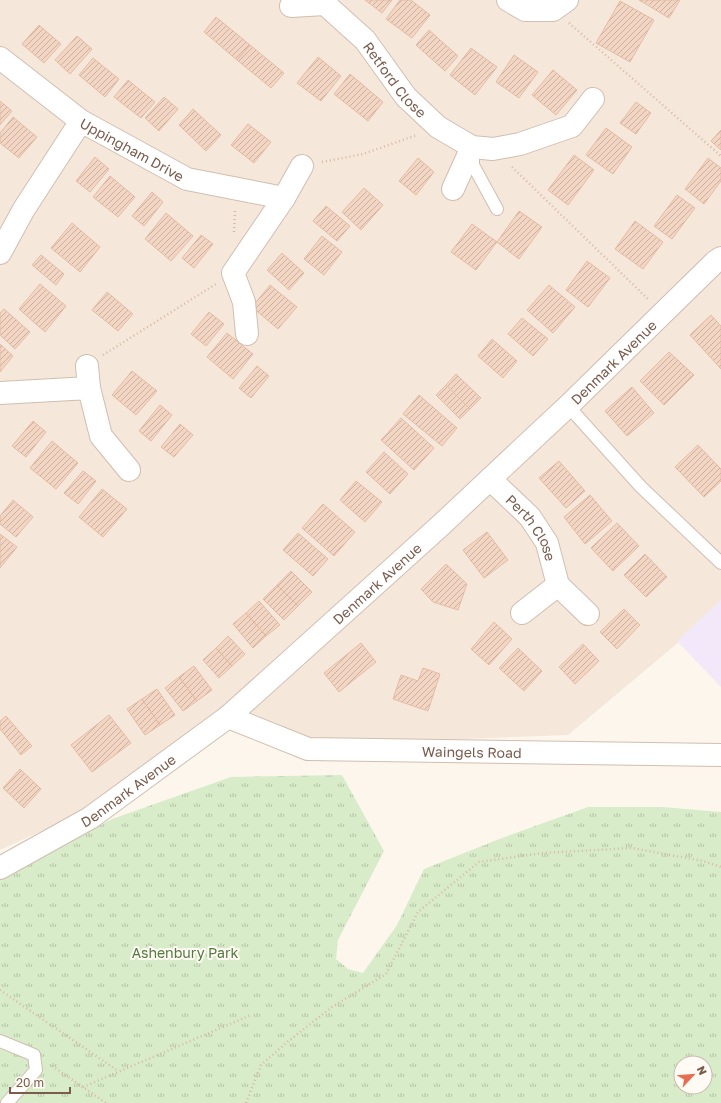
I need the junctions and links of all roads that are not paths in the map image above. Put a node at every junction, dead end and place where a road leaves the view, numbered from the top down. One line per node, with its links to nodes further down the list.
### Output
1 (508, 0): 3 (street)
2 (326, 2): 4 (street, Retford Close); 8 (street, Retford Close)
3 (560, 5)
4 (291, 6)
5 (0, 58): 7 (street, Uppingham Drive)
6 (593, 99): 8 (street)
7 (80, 121): 11 (street, Uppingham Drive); 13 (street)
8 (481, 148): 10 (street); 12 (lane)
9 (302, 166): 11 (street)
10 (453, 189)
11 (284, 198): 15 (street)
12 (497, 209)
13 (0, 253)
14 (719, 263): 19 (street, Denmark Avenue)
15 (247, 334)
16 (87, 366): 17 (street)
17 (89, 388): 18 (street); 20 (street)
18 (0, 393)
19 (568, 406): 21 (street, Denmark Avenue); 22 (lane)
20 (129, 470)
21 (490, 479): 23 (street, Perth Close); 26 (street, Denmark Avenue)
22 (721, 563)
23 (558, 585): 24 (street); 25 (street)
24 (522, 613)
25 (588, 614)
26 (228, 717): 27 (street, Waingels Road); 28 (street, Denmark Avenue)
27 (721, 755)
28 (0, 868)
29 (0, 1041): 30 (lane)
30 (7, 1103)

